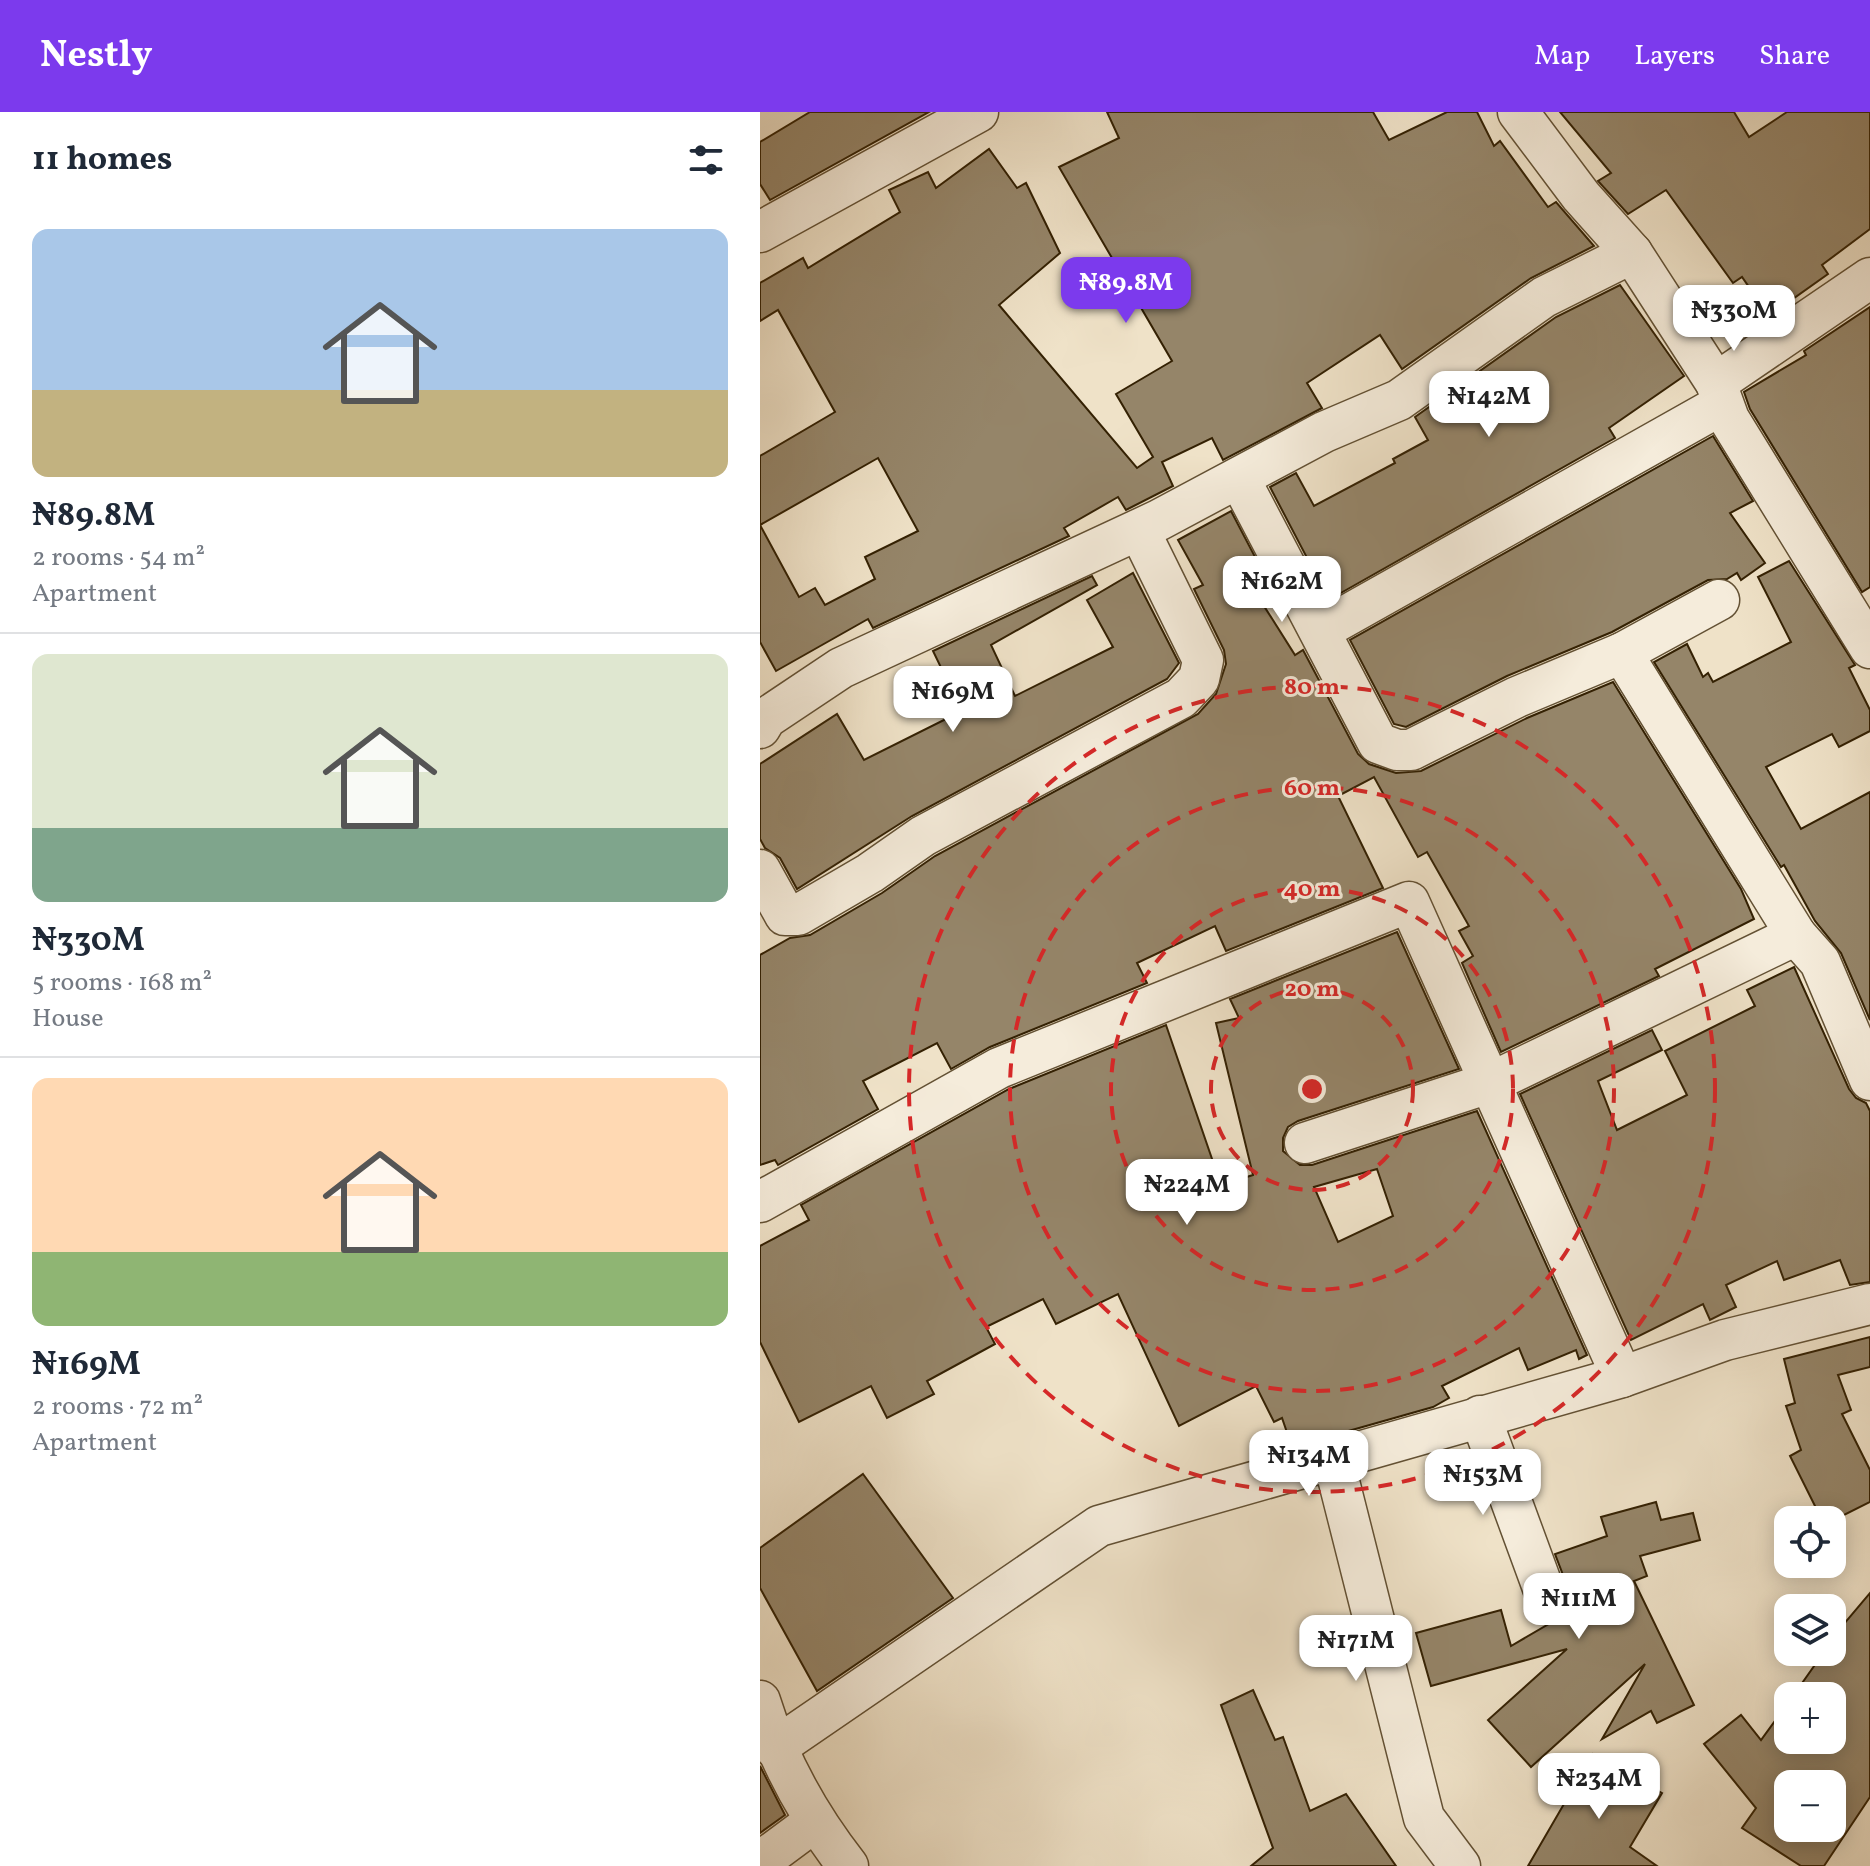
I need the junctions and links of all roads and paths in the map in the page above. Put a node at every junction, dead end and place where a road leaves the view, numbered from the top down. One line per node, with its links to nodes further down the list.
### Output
1 (978, 112): 3 (street)
2 (1518, 112): 4 (street)
3 (760, 232)
4 (1632, 253): 6 (street); 7 (street)
5 (1870, 278): 6 (street)
6 (1718, 394): 10 (street); 11 (street)
7 (1239, 478): 8 (street); 10 (street)
8 (1139, 530): 13 (street); 14 (street)
9 (1719, 600): 12 (street)
10 (1321, 630): 12 (street)
11 (1870, 648)
12 (1622, 653): 15 (street)
13 (760, 728)
14 (760, 870)
15 (1796, 935): 16 (street); 17 (street)
16 (1870, 1080)
17 (1492, 1082): 18 (street); 19 (street); 21 (street)
18 (1305, 1143)
19 (760, 1202)
20 (1870, 1304): 21 (street)
21 (1622, 1377): 22 (street)
22 (1480, 1416): 23 (street); 24 (street)
23 (1333, 1458): 26 (street); 30 (street)
24 (1546, 1596)
25 (760, 1701): 26 (street)
26 (775, 1748): 27 (street)
27 (814, 1822): 28 (street); 29 (street)
28 (760, 1862)
29 (848, 1866)
30 (1460, 1866)

